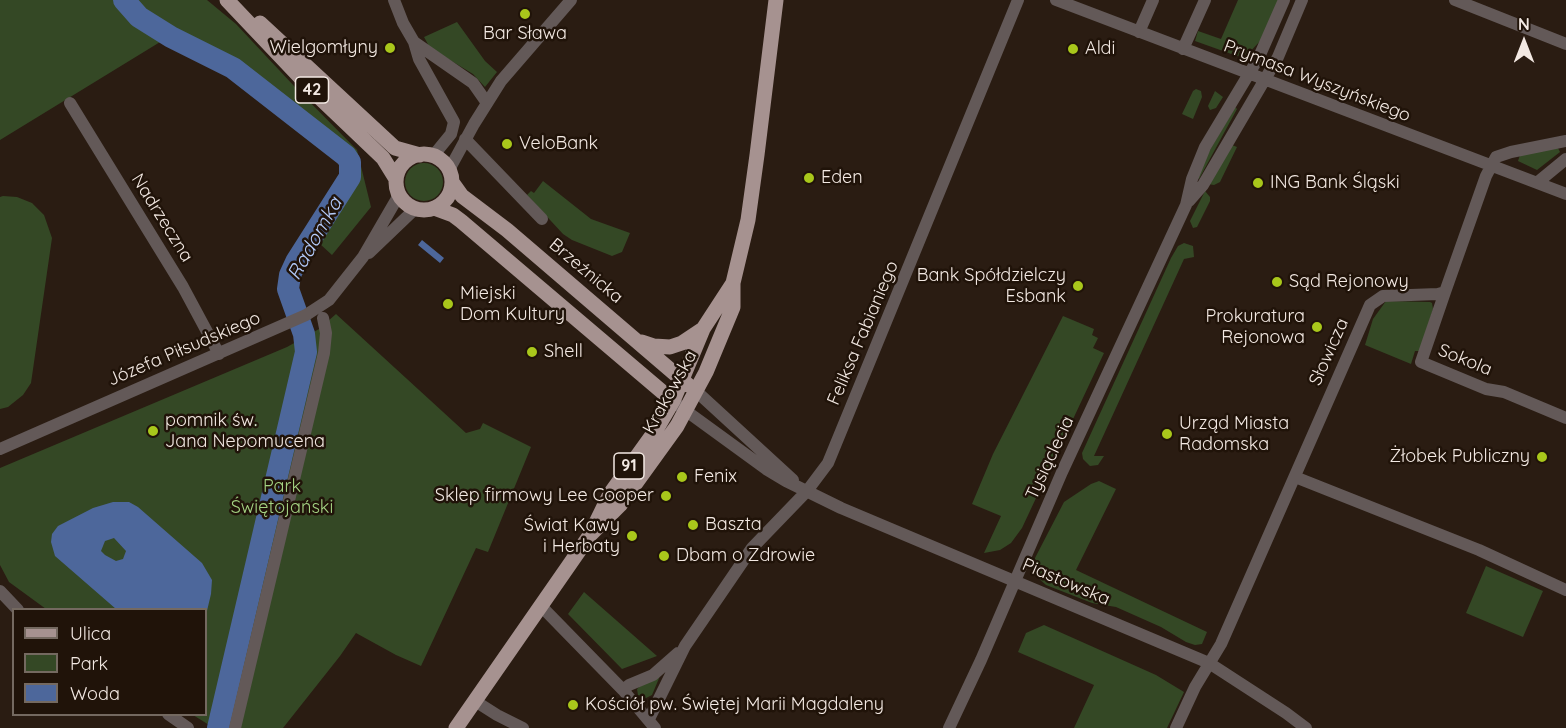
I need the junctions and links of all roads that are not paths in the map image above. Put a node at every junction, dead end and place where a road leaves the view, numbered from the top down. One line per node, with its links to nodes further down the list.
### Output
1 (227, 0): 29 (main road, 42)
2 (233, 0): 25 (main road, 42)
3 (394, 0): 14 (street)
4 (571, 0): 19 (street)
5 (776, 0): 38 (main road, Krakowska)
6 (1018, 0): 50 (street, Feliksa Fabianiego)
7 (1056, 0): 13 (street, Prymasa Wyszyńskiego)
8 (1153, 0): 13 (street)
9 (1205, 0): 16 (street)
10 (1284, 0): 17 (street, Tysiąclecia)
11 (1302, 0): 18 (street, Tysiąclecia)
12 (1455, 0): 15 (street)
13 (1139, 32): 16 (street, Prymasa Wyszyńskiego)
14 (414, 42): 19 (street); 21 (street)
15 (1566, 44)
16 (1183, 50): 17 (street, Prymasa Wyszyńskiego)
17 (1249, 74): 18 (street, Prymasa Wyszyńskiego); 33 (street, Tysiąclecia)
18 (1265, 80): 27 (street, Prymasa Wyszyńskiego); 33 (street, Tysiąclecia)
19 (487, 103): 22 (street)
20 (70, 104): 43 (street, Nadrzeczna)
21 (454, 122): 22 (street); 25 (street)
22 (474, 124): 23 (street)
23 (465, 139): 28 (street); 36 (street)
24 (1566, 141): 27 (street)
25 (426, 155): 28 (main road, 42); 29 (main road)
26 (1566, 159): 30 (street)
27 (1491, 165): 30 (street, Prymasa Wyszyńskiego); 39 (street)
28 (451, 176): 34 (main road); 42 (main road, Brzeźnicka / 42)
29 (396, 178): 32 (main road, 42)
30 (1538, 182): 31 (street, Prymasa Wyszyńskiego)
31 (1566, 194)
32 (399, 195): 35 (main road); 37 (street, Józefa Piłsudskiego)
33 (1186, 205): 51 (street, Tysiąclecia)
34 (434, 208): 35 (main road); 46 (main road)
35 (415, 209): 37 (street, Józefa Piłsudskiego)
36 (542, 219)
37 (363, 257): 43 (street, Józefa Piłsudskiego)
38 (733, 283): 41 (main road, Krakowska / 91); 45 (main road, Krakowska)
39 (1445, 292): 47 (street, Sokola); 49 (street, Słowicza)
40 (323, 318): 63 (street)
41 (703, 329): 42 (main road); 44 (main road, Krakowska / 91)
42 (639, 341): 44 (main road, Brzeźnicka / 42)
43 (219, 354): 48 (street, Józefa Piłsudskiego)
44 (683, 380): 45 (main road, Brzeźnicka); 46 (main road, Krakowska / 91)
45 (696, 391): 46 (main road, Krakowska); 50 (street, Piastowska)
46 (679, 406): 50 (street, Piastowska); 54 (main road, Krakowska / 91)
47 (1566, 418)
48 (0, 448)
49 (1295, 477): 52 (street); 57 (street, Słowicza)
50 (805, 490): 51 (street, Piastowska); 56 (street, Feliksa Fabianiego)
51 (1014, 580): 57 (street, Piastowska); 66 (street, Tysiąclecia)
52 (1566, 590)
53 (0, 592): 55 (street)
54 (540, 605): 58 (street); 59 (main road, Krakowska / 91)
55 (17, 608)
56 (685, 646): 58 (street, Feliksa Fabianiego); 61 (street, Feliksa Fabianiego)
57 (1209, 663): 67 (street, Słowicza); 68 (street, Piastowska)
58 (623, 690): 61 (street)
59 (475, 700): 64 (main road, Krakowska / 91); 65 (street)
60 (171, 716): 62 (street)
61 (652, 723)
62 (188, 728)
63 (235, 728)
64 (456, 728)
65 (523, 728)
66 (949, 728)
67 (1176, 728)
68 (1306, 728)

